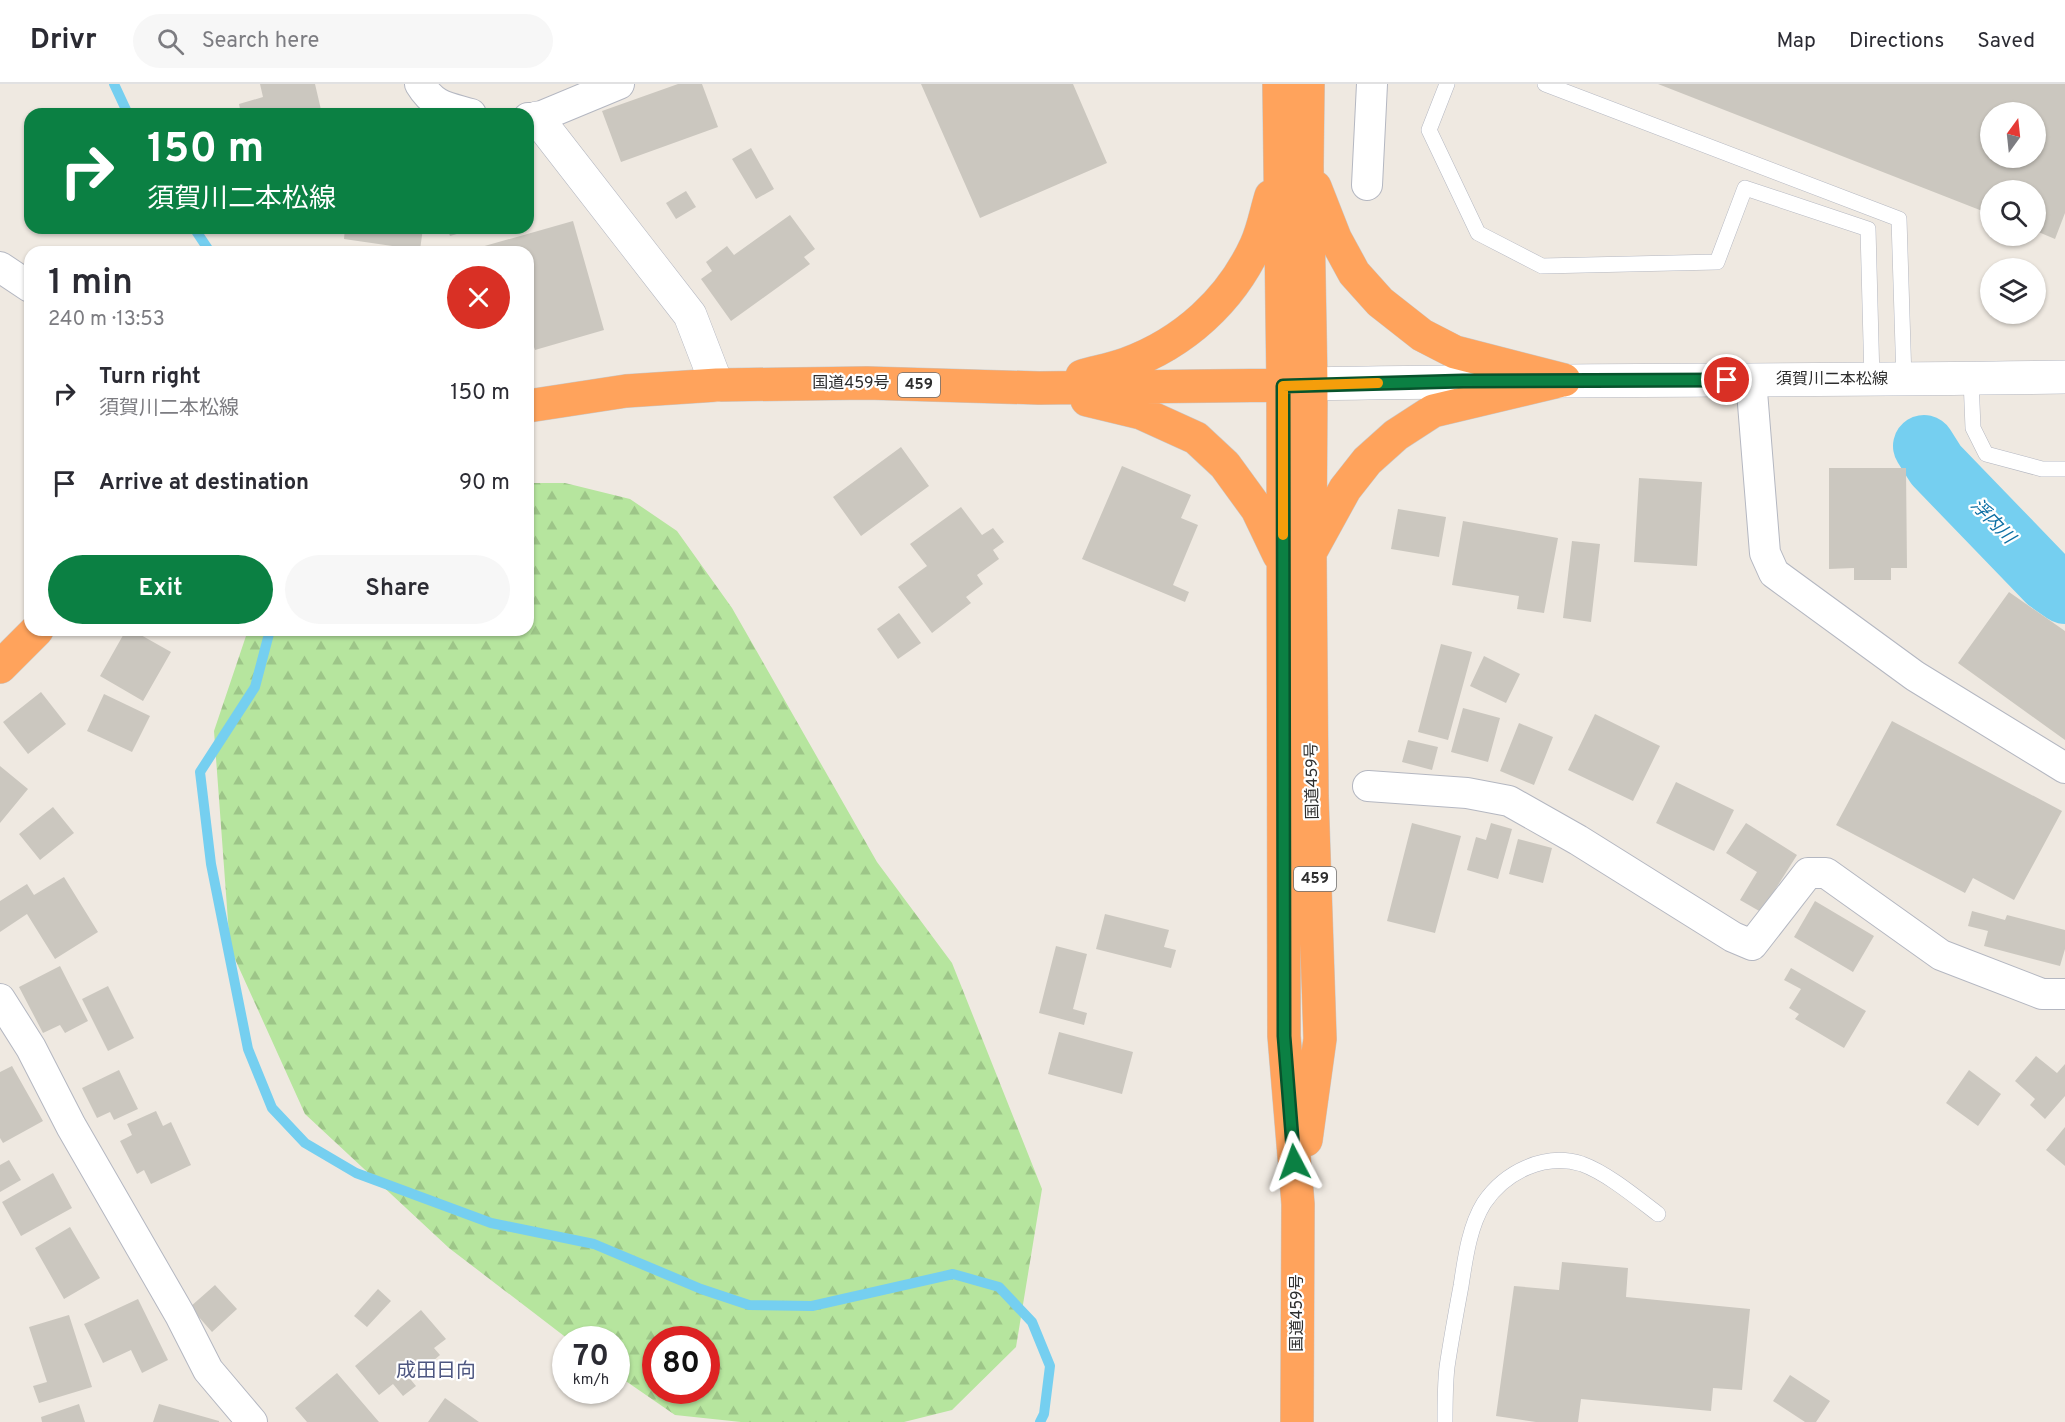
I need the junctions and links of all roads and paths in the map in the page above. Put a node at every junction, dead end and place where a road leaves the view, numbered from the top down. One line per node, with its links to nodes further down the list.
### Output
1 (420, 84): 8 (street)
2 (619, 84): 9 (street)
3 (1279, 84): 11 (highway)
4 (1308, 84): 11 (highway)
5 (1372, 84): 12 (street)
6 (1447, 84): 19 (lane)
7 (1545, 84): 20 (lane)
8 (449, 108)
9 (534, 117)
10 (534, 120): 21 (main road)
11 (1294, 166): 17 (highway); 22 (highway); 23 (highway)
12 (1367, 185)
13 (0, 267): 14 (street)
14 (24, 283)
15 (2065, 377): 16 (main road, 須賀川二本松線)
16 (1971, 379): 20 (main road, 須賀川二本松線); 25 (lane)
17 (1564, 380): 18 (main road, 須賀川二本松線); 22 (main road, 須賀川二本松線); 26 (highway)
18 (1751, 380): 19 (main road, 須賀川二本松線); 29 (street)
19 (1872, 380): 20 (main road, 須賀川二本松線)
20 (1904, 380)
21 (717, 385): 23 (highway, 国道459号 / 459); 24 (highway, 国道459号 / 459)
22 (1297, 385): 23 (highway, 国道459号 / 459); 26 (highway, 国道459号 / 459)
23 (1039, 388): 26 (highway)
24 (534, 405)
25 (2065, 469)
26 (1297, 559): 35 (highway, 国道459号 / 459)
27 (31, 636): 28 (highway)
28 (0, 667)
29 (2065, 768)
30 (1368, 786): 31 (street)
31 (2065, 994)
32 (0, 999): 34 (street)
33 (1658, 1214): 36 (lane)
34 (252, 1422)
35 (1297, 1422)
36 (1445, 1422)

